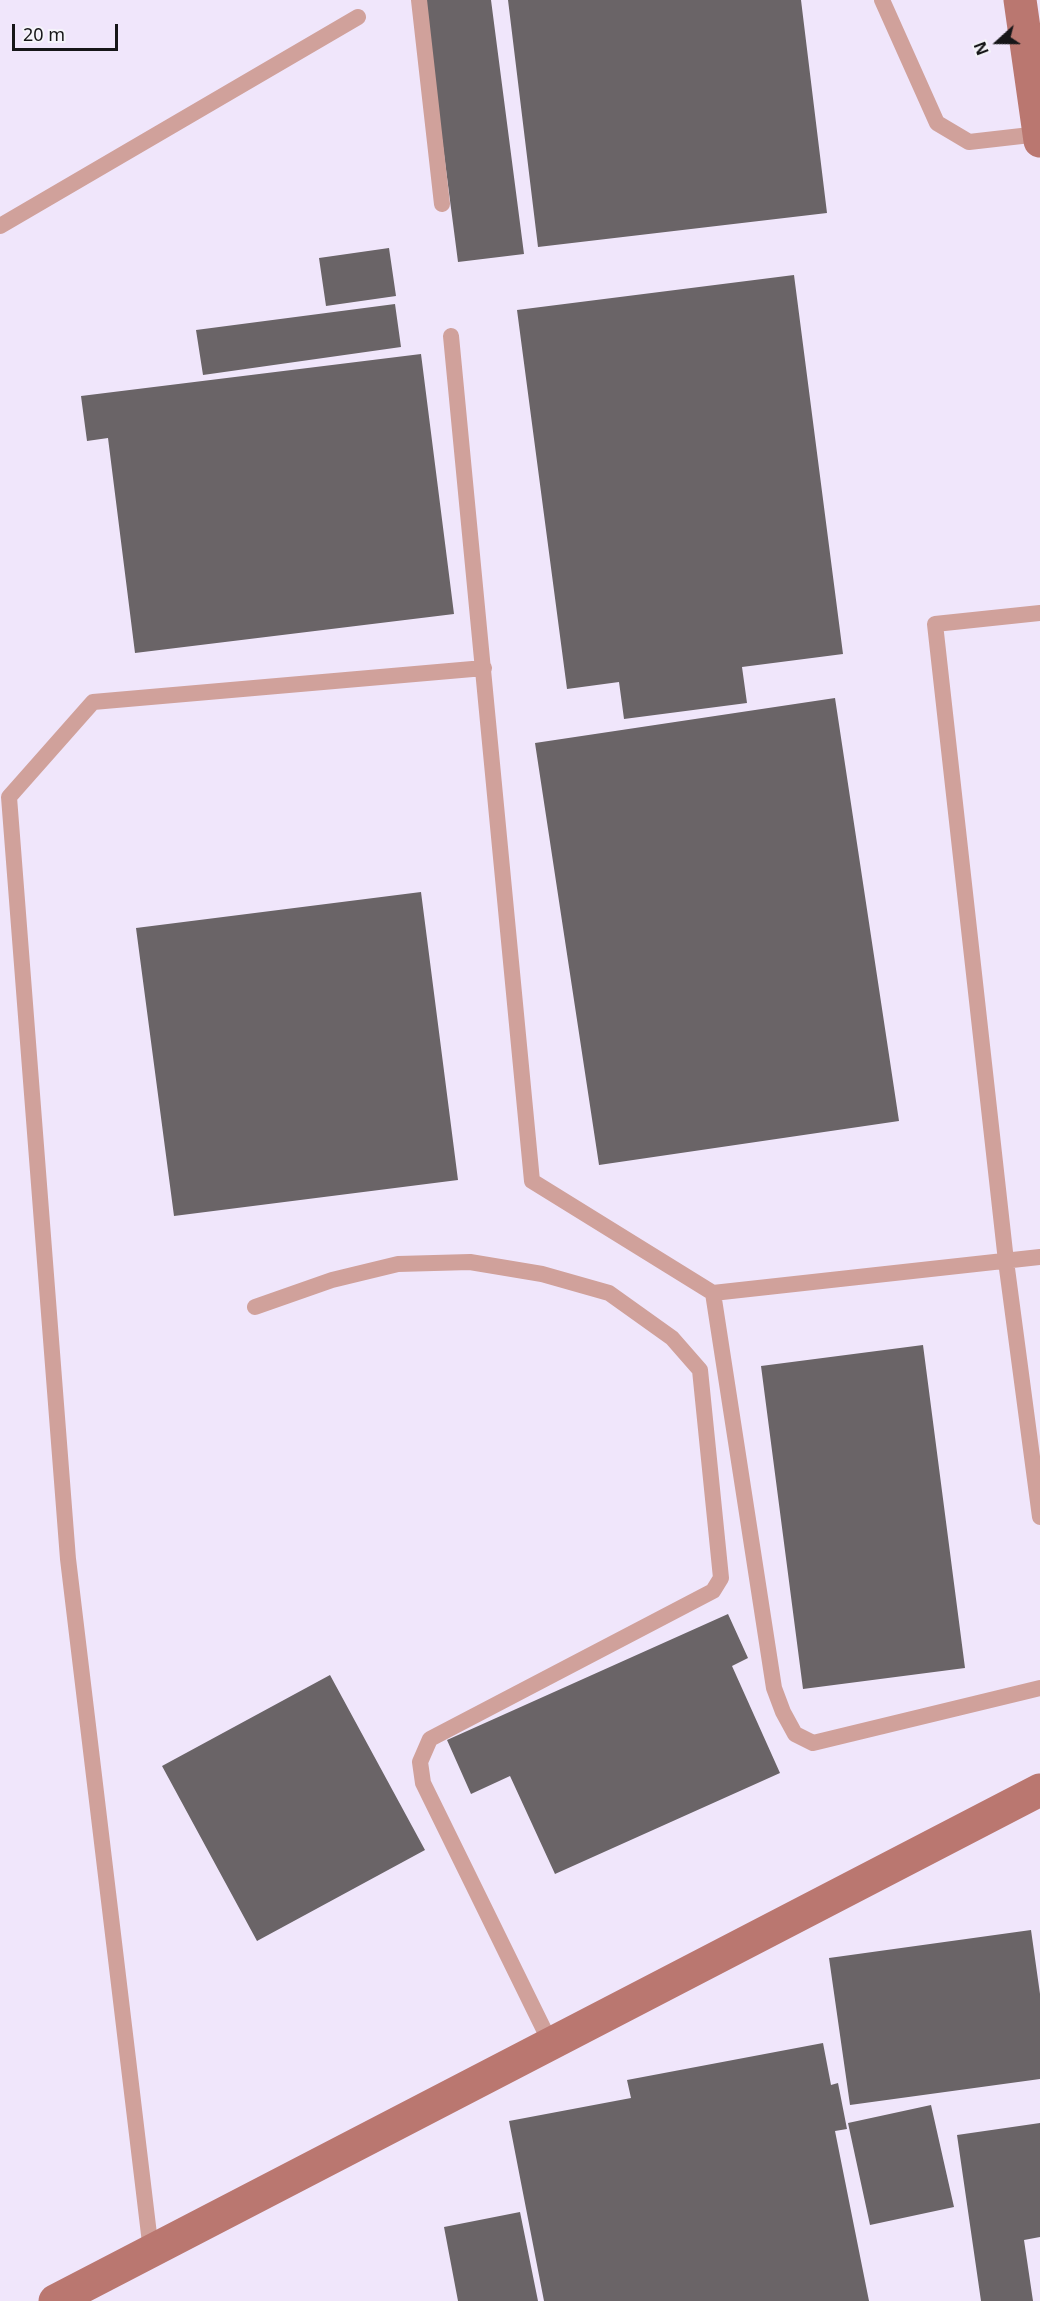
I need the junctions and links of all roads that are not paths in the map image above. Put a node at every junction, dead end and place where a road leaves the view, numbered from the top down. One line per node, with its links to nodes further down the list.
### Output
1 (419, 0): 6 (lane)
2 (882, 0): 5 (lane)
3 (1020, 0): 5 (street)
4 (358, 17): 7 (lane)
5 (1039, 137)
6 (442, 204)
7 (0, 226)
8 (451, 336): 10 (lane)
9 (1040, 613): 12 (lane)
10 (484, 668): 13 (lane); 19 (lane)
11 (1040, 1257): 12 (lane)
12 (1006, 1261): 13 (lane); 15 (lane)
13 (713, 1293): 16 (lane)
14 (255, 1307): 18 (lane)
15 (1040, 1517)
16 (1040, 1688)
17 (1040, 1790): 18 (street)
18 (550, 2044): 19 (street)
19 (151, 2251): 20 (street)
20 (55, 2301)

